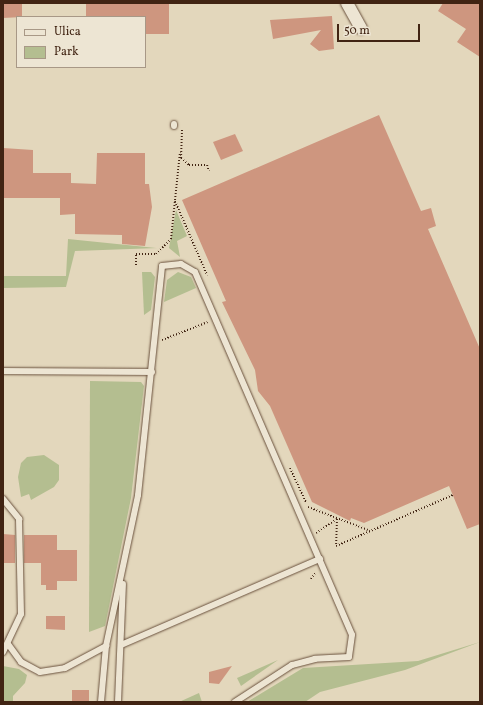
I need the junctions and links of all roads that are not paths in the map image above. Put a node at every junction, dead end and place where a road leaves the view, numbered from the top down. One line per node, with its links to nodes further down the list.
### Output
1 (347, 3): 2 (street)
2 (361, 28)
3 (3, 371): 4 (lane)
4 (152, 372): 6 (lane); 7 (lane)
5 (3, 499): 8 (lane)
6 (320, 559): 9 (lane); 14 (lane)
7 (124, 566): 9 (lane); 10 (lane)
8 (8, 644): 10 (lane); 11 (lane)
9 (121, 645): 13 (lane)
10 (106, 646): 12 (lane)
11 (3, 652)
12 (102, 702)
13 (118, 702)
14 (235, 702)

